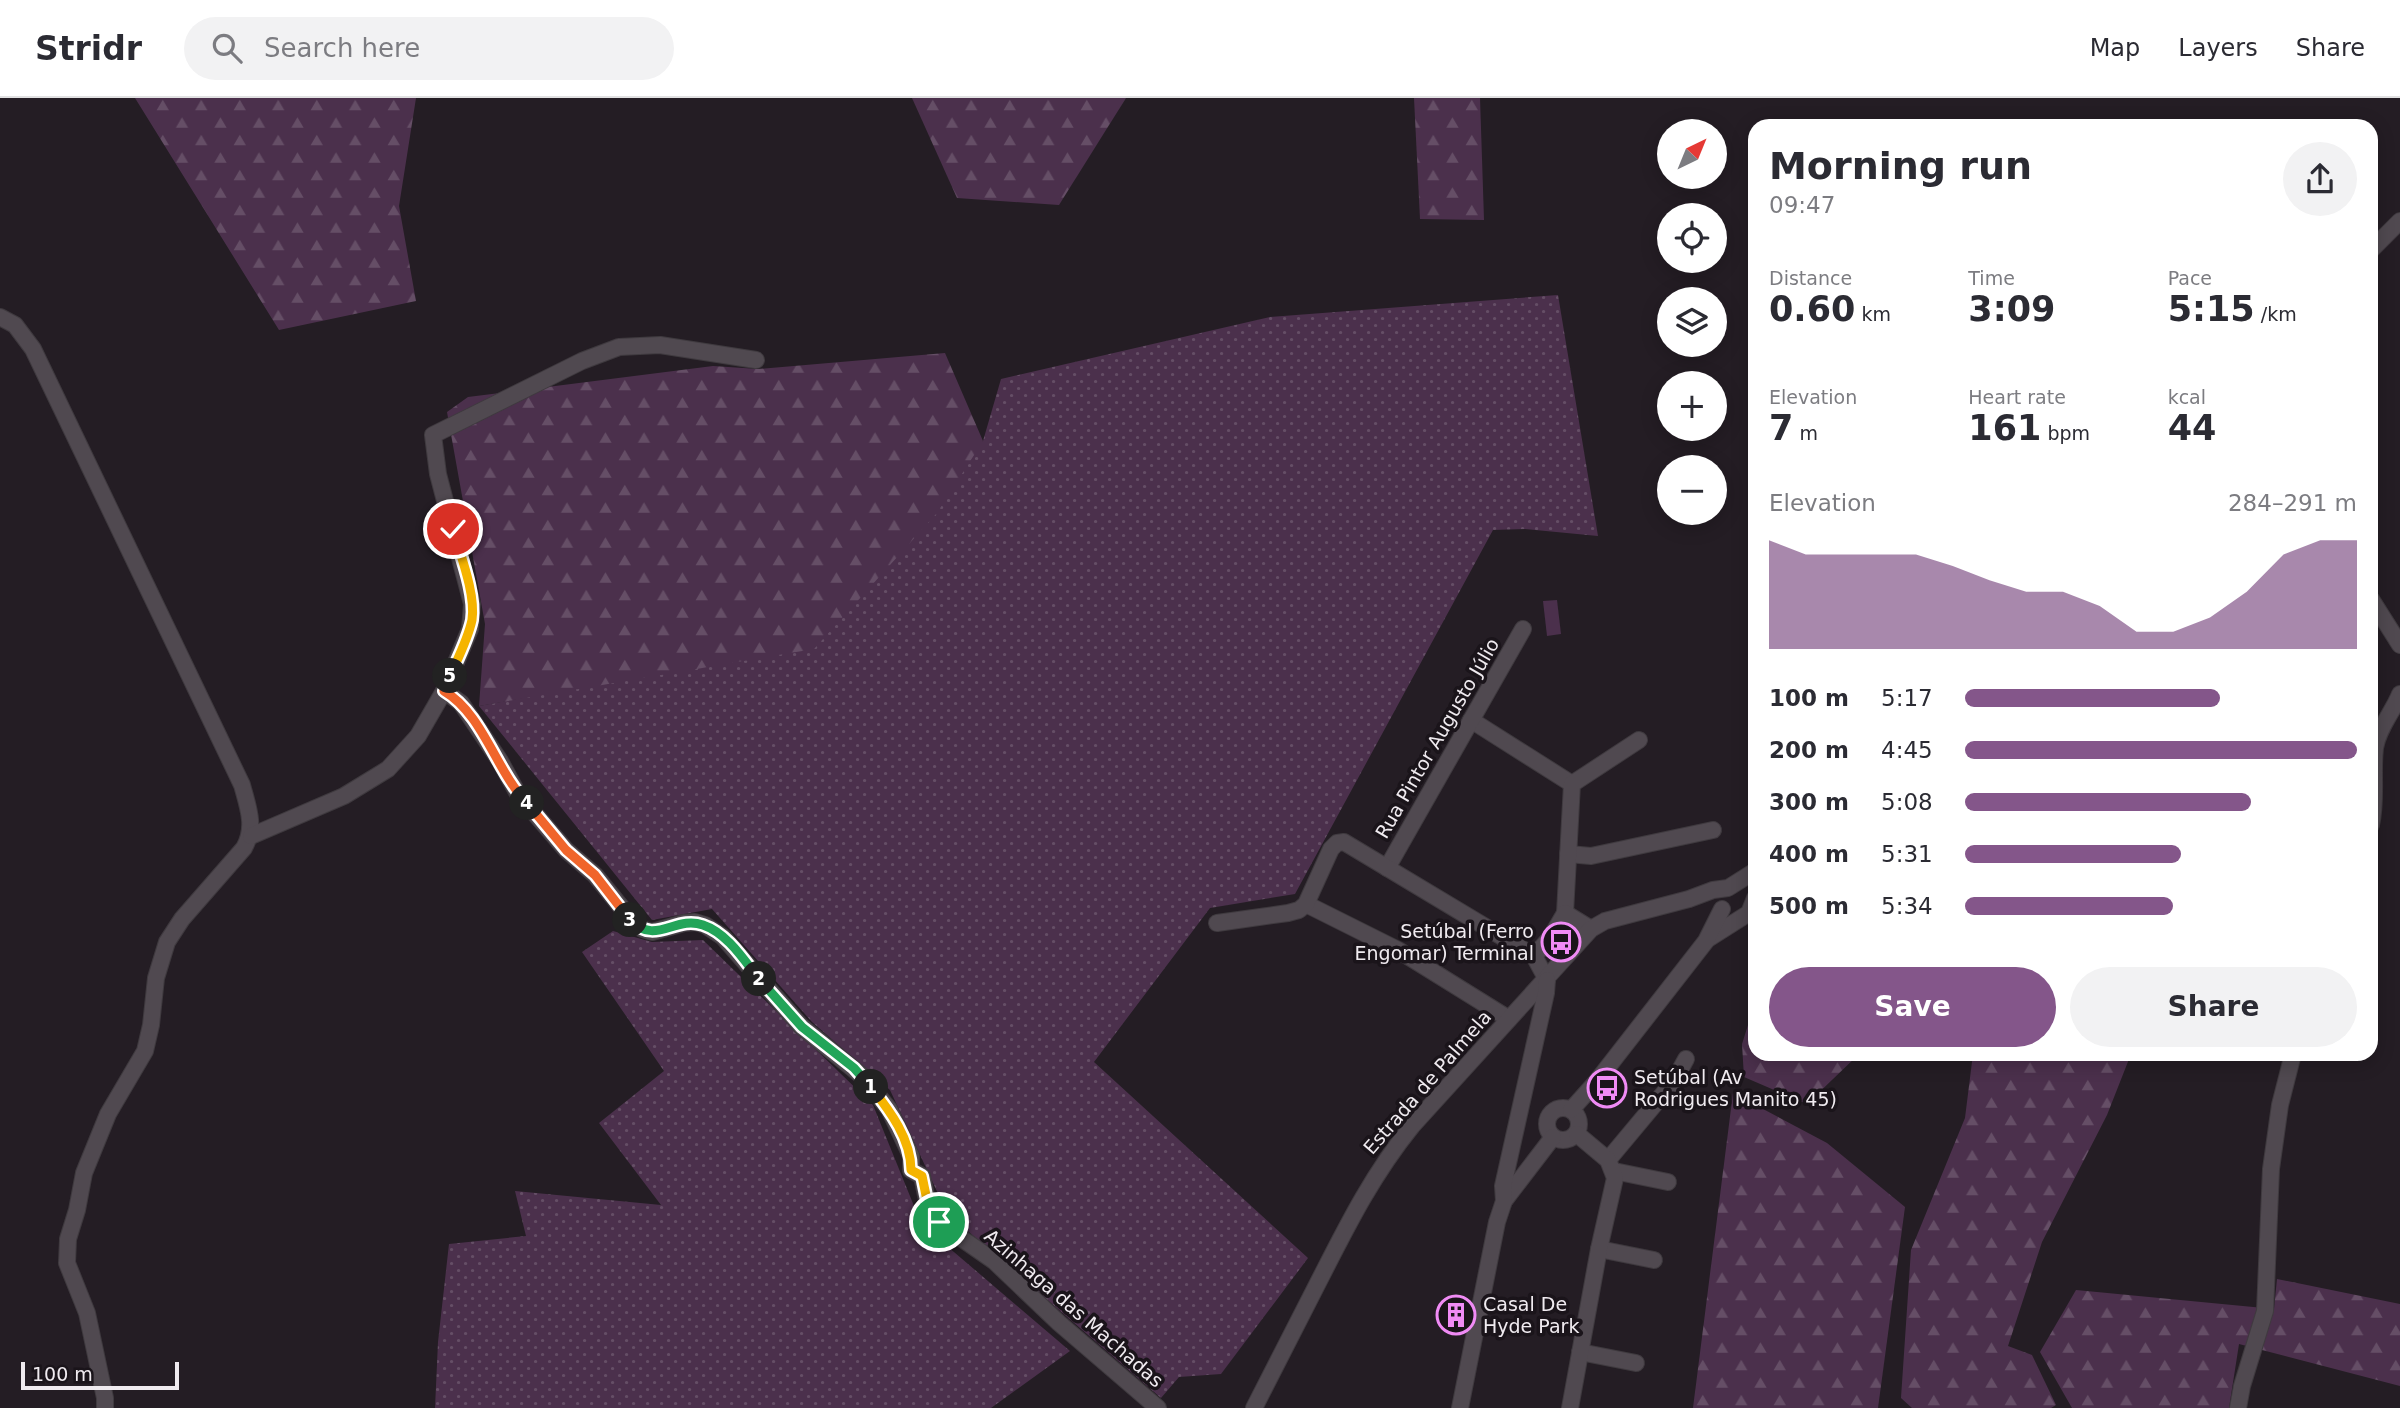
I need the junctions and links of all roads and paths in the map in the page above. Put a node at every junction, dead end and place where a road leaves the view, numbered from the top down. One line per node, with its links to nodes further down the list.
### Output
1 (2400, 221): 2 (street)
2 (2378, 243)
3 (0, 317): 15 (street)
4 (756, 360): 8 (street)
5 (2378, 610): 7 (street)
6 (1523, 629): 10 (street, Rua Pintor Augusto Júlio)
7 (2400, 645)
8 (444, 691): 15 (street); 48 (street, Azinhaga das Machadas)
9 (2400, 694): 11 (street)
10 (1471, 720): 13 (street); 17 (street, Rua Pintor Augusto Júlio)
11 (2378, 738)
12 (1639, 740): 13 (street)
13 (1572, 785): 16 (street)
14 (1713, 830): 16 (street)
15 (251, 835): 47 (street)
16 (1568, 855): 24 (street)
17 (1387, 868): 22 (street); 30 (street)
18 (1748, 875): 19 (street, Estrada de Palmela)
19 (1730, 887): 20 (street); 21 (street, Estrada de Palmela); 23 (street)
20 (1748, 892)
21 (1689, 900): 23 (street, Estrada de Palmela); 28 (street, Estrada de Palmela)
22 (1306, 904): 27 (street); 32 (street)
23 (1721, 908): 26 (street); 29 (street)
24 (1565, 914): 28 (street); 30 (street)
25 (1748, 914): 26 (street)
26 (1741, 918): 29 (street)
27 (1217, 923)
28 (1591, 929): 31 (street, Estrada de Palmela)
29 (1706, 941): 36 (street)
30 (1534, 956): 31 (street)
31 (1547, 980): 32 (street, Estrada de Palmela); 35 (street)
32 (1509, 1019): 49 (street, Estrada de Palmela)
33 (1686, 1059): 40 (street)
34 (2291, 1061): 52 (street)
35 (1525, 1093): 37 (street); 42 (street)
36 (1572, 1110): 37 (street); 38 (street)
37 (1550, 1113): 39 (street)
38 (1577, 1134): 39 (street); 40 (street)
39 (1553, 1138): 42 (street)
40 (1611, 1166): 41 (street); 43 (street)
41 (1668, 1182)
42 (1504, 1201): 50 (street)
43 (1599, 1249): 44 (street); 45 (street)
44 (1654, 1260)
45 (1580, 1352): 46 (street); 51 (street)
46 (1636, 1363)
47 (105, 1408)
48 (1158, 1408)
49 (1254, 1408)
50 (1460, 1408)
51 (1570, 1408)
52 (2238, 1408)

